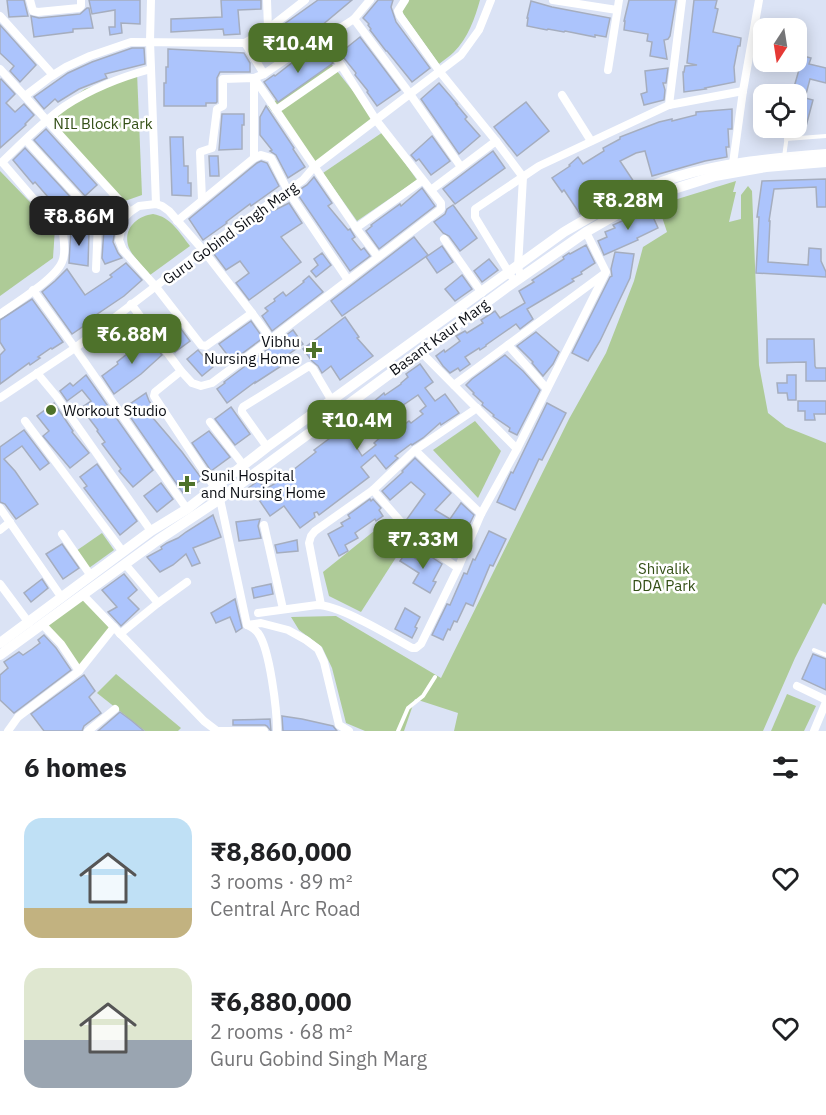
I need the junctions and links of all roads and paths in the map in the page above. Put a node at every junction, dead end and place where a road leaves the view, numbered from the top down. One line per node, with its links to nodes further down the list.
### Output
1 (30, 0): 2 (street)
2 (81, 0)
3 (151, 0): 18 (street)
4 (267, 0): 16 (street)
5 (305, 0): 16 (street)
6 (370, 0): 15 (street)
7 (405, 0): 24 (street)
8 (491, 0): 24 (street, Guru Gobind Singh Marg)
9 (553, 0): 13 (street)
10 (619, 0): 13 (street)
11 (682, 0): 32 (street)
12 (759, 0): 28 (street)
13 (617, 10): 23 (street)
14 (0, 16): 26 (street)
15 (354, 19): 17 (street); 29 (street)
16 (268, 29): 19 (street)
17 (323, 39): 20 (street); 25 (street)
18 (150, 41): 19 (street); 22 (street); 26 (street)
19 (245, 43): 25 (street)
20 (341, 65): 33 (street); 35 (street)
21 (0, 69): 31 (street)
22 (151, 69): 34 (street); 54 (street)
23 (608, 70)
24 (440, 72): 29 (street, Guru Gobind Singh Marg); 39 (street)
25 (264, 74): 27 (street)
26 (53, 75): 31 (street)
27 (254, 78): 33 (street); 42 (street); 53 (street)
28 (743, 91): 32 (street); 46 (street)
29 (410, 94): 35 (street, Guru Gobind Singh Marg); 48 (street)
30 (562, 95): 40 (street)
31 (25, 96): 34 (street)
32 (669, 105): 40 (street)
33 (276, 110): 47 (street)
34 (47, 120): 38 (street); 55 (street)
35 (376, 120): 47 (street, Guru Gobind Singh Marg); 50 (street)
36 (826, 136): 37 (lane)
37 (786, 139): 43 (lane)
38 (26, 140): 45 (street); 62 (street)
39 (496, 141): 48 (street); 49 (street)
40 (591, 141): 49 (street)
41 (826, 154): 43 (main road, Basant Kaur Marg)
42 (254, 158): 52 (street); 53 (street)
43 (784, 158): 46 (main road, Basant Kaur Marg)
44 (826, 162): 58 (main road, Basant Kaur Marg)
45 (1, 163): 67 (street)
46 (733, 163): 64 (main road, Basant Kaur Marg)
47 (314, 167): 52 (street, Guru Gobind Singh Marg); 57 (street)
48 (461, 167): 51 (street)
49 (523, 177): 64 (street); 64 (street)
50 (423, 180): 51 (street); 57 (street)
51 (431, 190): 61 (street)
52 (288, 191): 60 (street, Guru Gobind Singh Marg); 65 (street)
53 (202, 200): 56 (street)
54 (156, 204): 55 (street); 56 (street)
55 (130, 212): 66 (street)
56 (177, 220): 60 (street)
57 (356, 228): 61 (street)
58 (586, 232): 63 (street); 64 (main road, Basant Kaur Marg)
59 (444, 239): 68 (street)
60 (203, 250): 66 (street, Guru Gobind Singh Marg); 70 (street)
61 (378, 257): 65 (street)
62 (96, 269)
63 (606, 273): 73 (street); 79 (street)
64 (516, 275): 68 (main road, Basant Kaur Marg); 75 (main road, Basant Kaur Marg)
65 (348, 280): 72 (street)
66 (156, 287): 69 (street, Guru Gobind Singh Marg); 70 (street)
67 (33, 290): 71 (street); 74 (street)
68 (482, 293): 81 (main road, Basant Kaur Marg)
69 (131, 304): 74 (street, Guru Gobind Singh Marg); 76 (street)
70 (252, 313): 72 (street)
71 (0, 314)
72 (271, 339): 76 (street)
73 (508, 345): 78 (street); 79 (street)
74 (75, 348): 77 (street, Guru Gobind Singh Marg); 92 (street)
75 (420, 351): 78 (street); 90 (main road, Basant Kaur Marg)
76 (181, 371): 90 (street)
77 (37, 373): 80 (street, Guru Gobind Singh Marg); 97 (street)
78 (454, 385): 82 (street)
79 (547, 389): 86 (street)
80 (0, 398)
81 (332, 401): 85 (main road, Basant Kaur Marg); 85 (street)
82 (477, 408): 86 (street); 87 (street)
83 (25, 421): 99 (street)
84 (210, 422): 88 (street)
85 (267, 447): 88 (main road, Basant Kaur Marg)
86 (517, 449): 93 (street)
87 (415, 450): 89 (street); 93 (street)
88 (244, 466): 90 (main road, Basant Kaur Marg)
89 (373, 490): 101 (street); 108 (street)
90 (218, 494): 92 (main road, Basant Kaur Marg); 100 (main road, Basant Kaur Marg); 113 (street)
91 (0, 508): 94 (street)
92 (187, 509): 97 (main road, Basant Kaur Marg)
93 (481, 514): 101 (street)
94 (10, 522): 96 (street); 106 (street)
95 (264, 525): 109 (street)
96 (0, 530)
97 (151, 531): 99 (main road, Basant Kaur Marg)
98 (62, 534): 102 (street)
99 (123, 552): 102 (main road, Basant Kaur Marg)
100 (125, 564): 105 (main road, Basant Kaur Marg); 107 (street)
101 (458, 568): 108 (street)
102 (91, 576): 106 (main road, Basant Kaur Marg)
103 (187, 582): 107 (street)
104 (0, 584): 111 (street)
105 (83, 595): 112 (main road, Basant Kaur Marg); 114 (street)
106 (62, 598): 111 (main road, Basant Kaur Marg)
107 (158, 603): 115 (street)
108 (321, 605): 109 (street)
109 (283, 609): 110 (street)
110 (258, 613)
111 (29, 622): 116 (main road, Basant Kaur Marg)
112 (42, 624): 118 (main road, Basant Kaur Marg); 120 (street)
113 (247, 625): 129 (street); 130 (street)
114 (114, 627): 115 (street); 120 (street)
115 (120, 634): 125 (street)
116 (0, 643)
117 (814, 650): 119 (lane)
118 (0, 655)
119 (826, 655)
120 (80, 670): 126 (street)
121 (435, 677): 131 (lane)
122 (797, 686): 123 (street)
123 (826, 701): 132 (street)
124 (115, 709): 127 (street)
125 (206, 728): 128 (street)
126 (8, 731)
127 (88, 731)
128 (264, 731)
129 (277, 731)
130 (349, 731)
131 (398, 731)
132 (813, 731)

